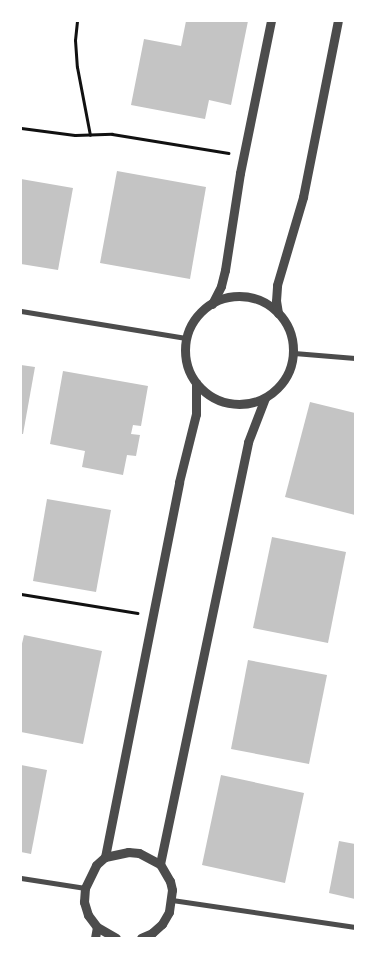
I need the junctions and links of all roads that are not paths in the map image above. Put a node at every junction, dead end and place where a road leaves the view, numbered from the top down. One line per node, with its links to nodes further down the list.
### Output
1 (270, 21): 3 (street)
2 (338, 21): 5 (street)
3 (212, 304): 5 (street); 6 (street)
4 (21, 311): 6 (street)
5 (278, 313): 7 (street)
6 (186, 338): 9 (street)
7 (294, 353): 8 (street); 10 (street)
8 (355, 358)
9 (196, 383): 10 (street); 11 (street)
10 (266, 398): 12 (street)
11 (105, 858): 12 (street); 14 (street)
12 (160, 864): 15 (street)
13 (21, 878): 14 (street)
14 (84, 888): 16 (street)
15 (172, 900): 17 (street); 20 (street)
16 (97, 927): 18 (street); 19 (street)
17 (355, 928)
18 (95, 938)
19 (116, 938)
20 (141, 938)

